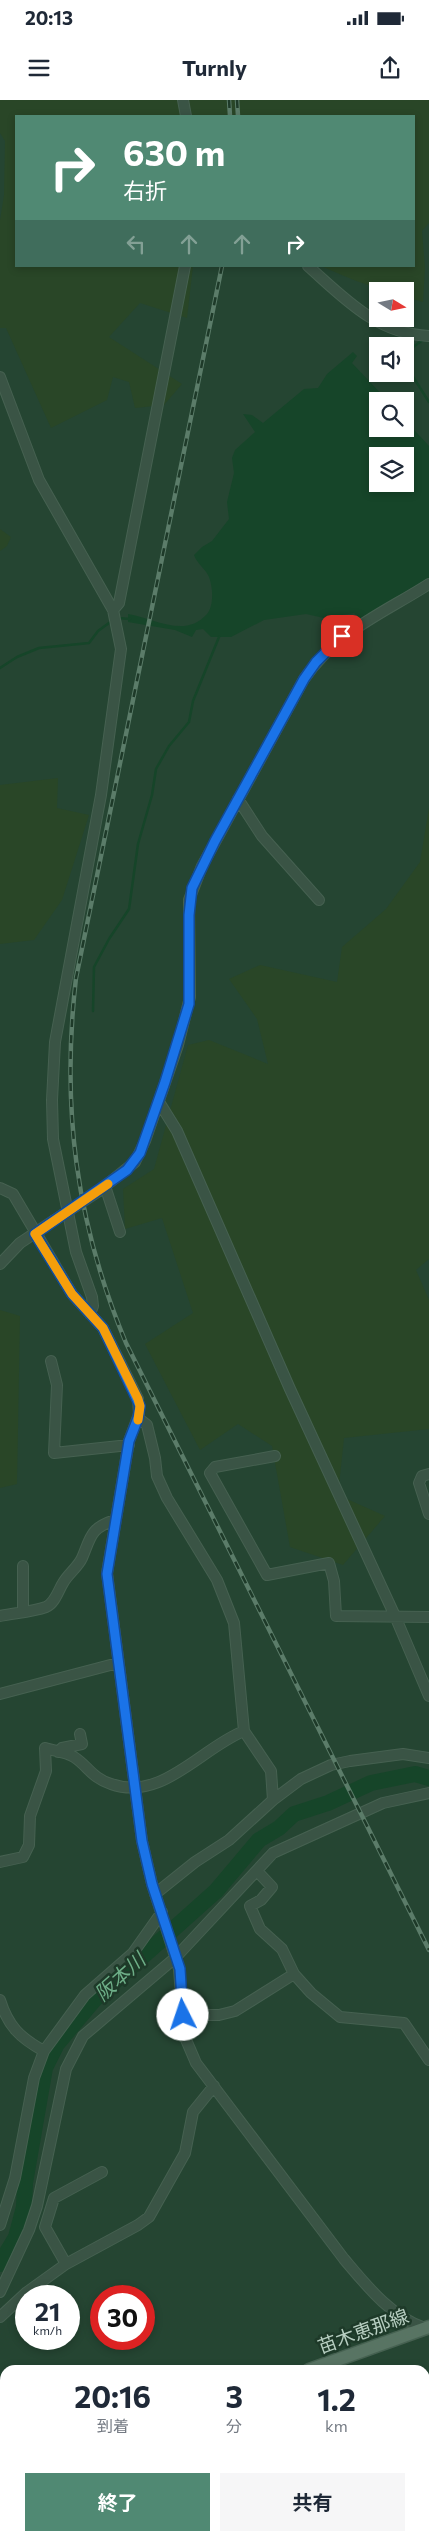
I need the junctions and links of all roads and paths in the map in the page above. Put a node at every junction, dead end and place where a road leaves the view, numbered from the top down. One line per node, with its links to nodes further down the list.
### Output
1 (183, 100): 2 (street)
2 (186, 115)
3 (185, 267): 8 (street)
4 (309, 267): 5 (street)
5 (429, 336)
6 (0, 377): 8 (street)
7 (429, 584): 9 (street)
8 (113, 610): 17 (street)
9 (238, 799): 10 (street); 11 (street)
10 (319, 900)
11 (159, 1102): 13 (street); 28 (street)
12 (0, 1188): 15 (street)
13 (102, 1188): 14 (street); 15 (street, bridge)
14 (120, 1232)
15 (35, 1234): 16 (street); 17 (street)
16 (0, 1264)
17 (90, 1314): 19 (street)
18 (51, 1361): 20 (street)
19 (138, 1418): 20 (street); 33 (street)
20 (129, 1445): 24 (street)
21 (275, 1456): 28 (street)
22 (429, 1474): 23 (street)
23 (429, 1514)
24 (115, 1520): 26 (street); 30 (street)
25 (23, 1566): 26 (street)
26 (23, 1612): 27 (street)
27 (0, 1616)
28 (395, 1616): 29 (street); 32 (street)
29 (429, 1618)
30 (118, 1663): 31 (street); 37 (street)
31 (0, 1694)
32 (429, 1696)
33 (244, 1731): 37 (street); 39 (street)
34 (80, 1734): 35 (street)
35 (58, 1752): 37 (street); 40 (street)
36 (429, 1758): 39 (street)
37 (136, 1789): 42 (street)
38 (429, 1793): 41 (street)
39 (273, 1800): 42 (street)
40 (0, 1862)
41 (257, 1870): 44 (street); 45 (street)
42 (156, 1894): 43 (street)
43 (164, 1917): 44 (street); 48 (street)
44 (174, 1954): 47 (street); 54 (street)
45 (294, 1974): 47 (street); 49 (street)
46 (0, 2000): 48 (street)
47 (183, 2015): 50 (street)
48 (44, 2051): 52 (street)
49 (429, 2060)
50 (214, 2086): 53 (street); 56 (street)
51 (102, 2172): 53 (street)
52 (0, 2225)
53 (66, 2264): 55 (street)
54 (0, 2292)
55 (0, 2317)
56 (427, 2328): 57 (main road, 苗木恵那線)
57 (323, 2365)

